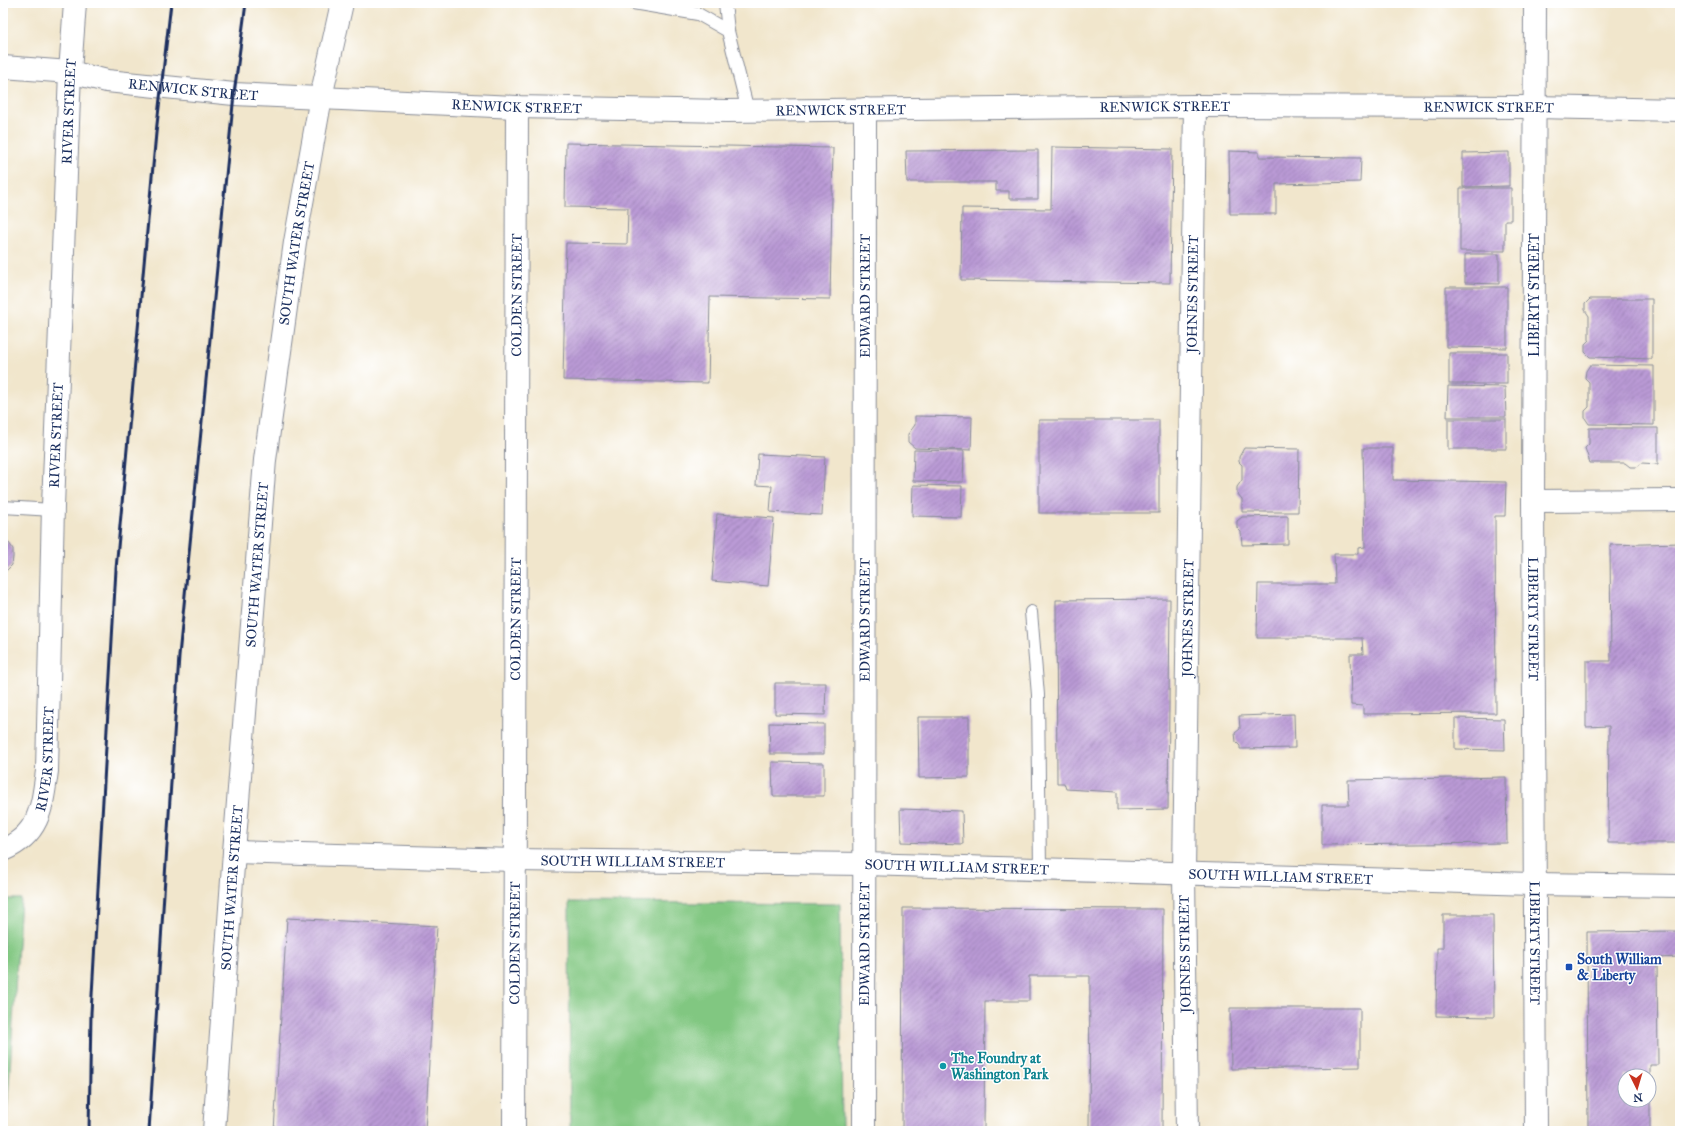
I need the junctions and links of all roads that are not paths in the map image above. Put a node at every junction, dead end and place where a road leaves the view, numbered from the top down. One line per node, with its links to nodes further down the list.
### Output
1 (75, 3): 8 (street, RIVER STREET)
2 (342, 3): 9 (street, SOUTH WATER STREET)
3 (633, 3): 6 (lane)
4 (725, 3): 6 (lane)
5 (1535, 3): 12 (street, LIBERTY STREET)
6 (728, 31): 15 (lane)
7 (3, 66): 8 (street, RENWICK STREET)
8 (70, 72): 9 (street, RENWICK STREET); 19 (street, RIVER STREET)
9 (321, 97): 11 (street, RENWICK STREET); 22 (street, SOUTH WATER STREET)
10 (1195, 106): 12 (street, RENWICK STREET); 13 (street, RENWICK STREET); 26 (street, JOHNES STREET)
11 (517, 107): 15 (street, RENWICK STREET); 23 (street, COLDEN STREET)
12 (1535, 107): 14 (street, RENWICK STREET); 17 (street, LIBERTY STREET)
13 (865, 109): 15 (street, RENWICK STREET); 24 (street, EDWARD STREET)
14 (1680, 110)
15 (748, 111)
16 (1680, 500): 17 (street)
17 (1533, 501): 27 (street, LIBERTY STREET)
18 (3, 507): 19 (lane)
19 (53, 510): 21 (street, RIVER STREET)
20 (1031, 612): 25 (lane)
21 (3, 850)
22 (234, 852): 23 (street, SOUTH WILLIAM STREET); 29 (street, SOUTH WATER STREET)
23 (514, 860): 24 (street, SOUTH WILLIAM STREET); 30 (street, COLDEN STREET)
24 (865, 864): 25 (street, SOUTH WILLIAM STREET); 31 (street, EDWARD STREET)
25 (1040, 869): 26 (street, SOUTH WILLIAM STREET)
26 (1184, 872): 27 (street, SOUTH WILLIAM STREET); 32 (street, JOHNES STREET)
27 (1533, 884): 28 (street, SOUTH WILLIAM STREET); 33 (street, LIBERTY STREET)
28 (1680, 886)
29 (214, 1131)
30 (514, 1131)
31 (864, 1131)
32 (1187, 1131)
33 (1536, 1131)

